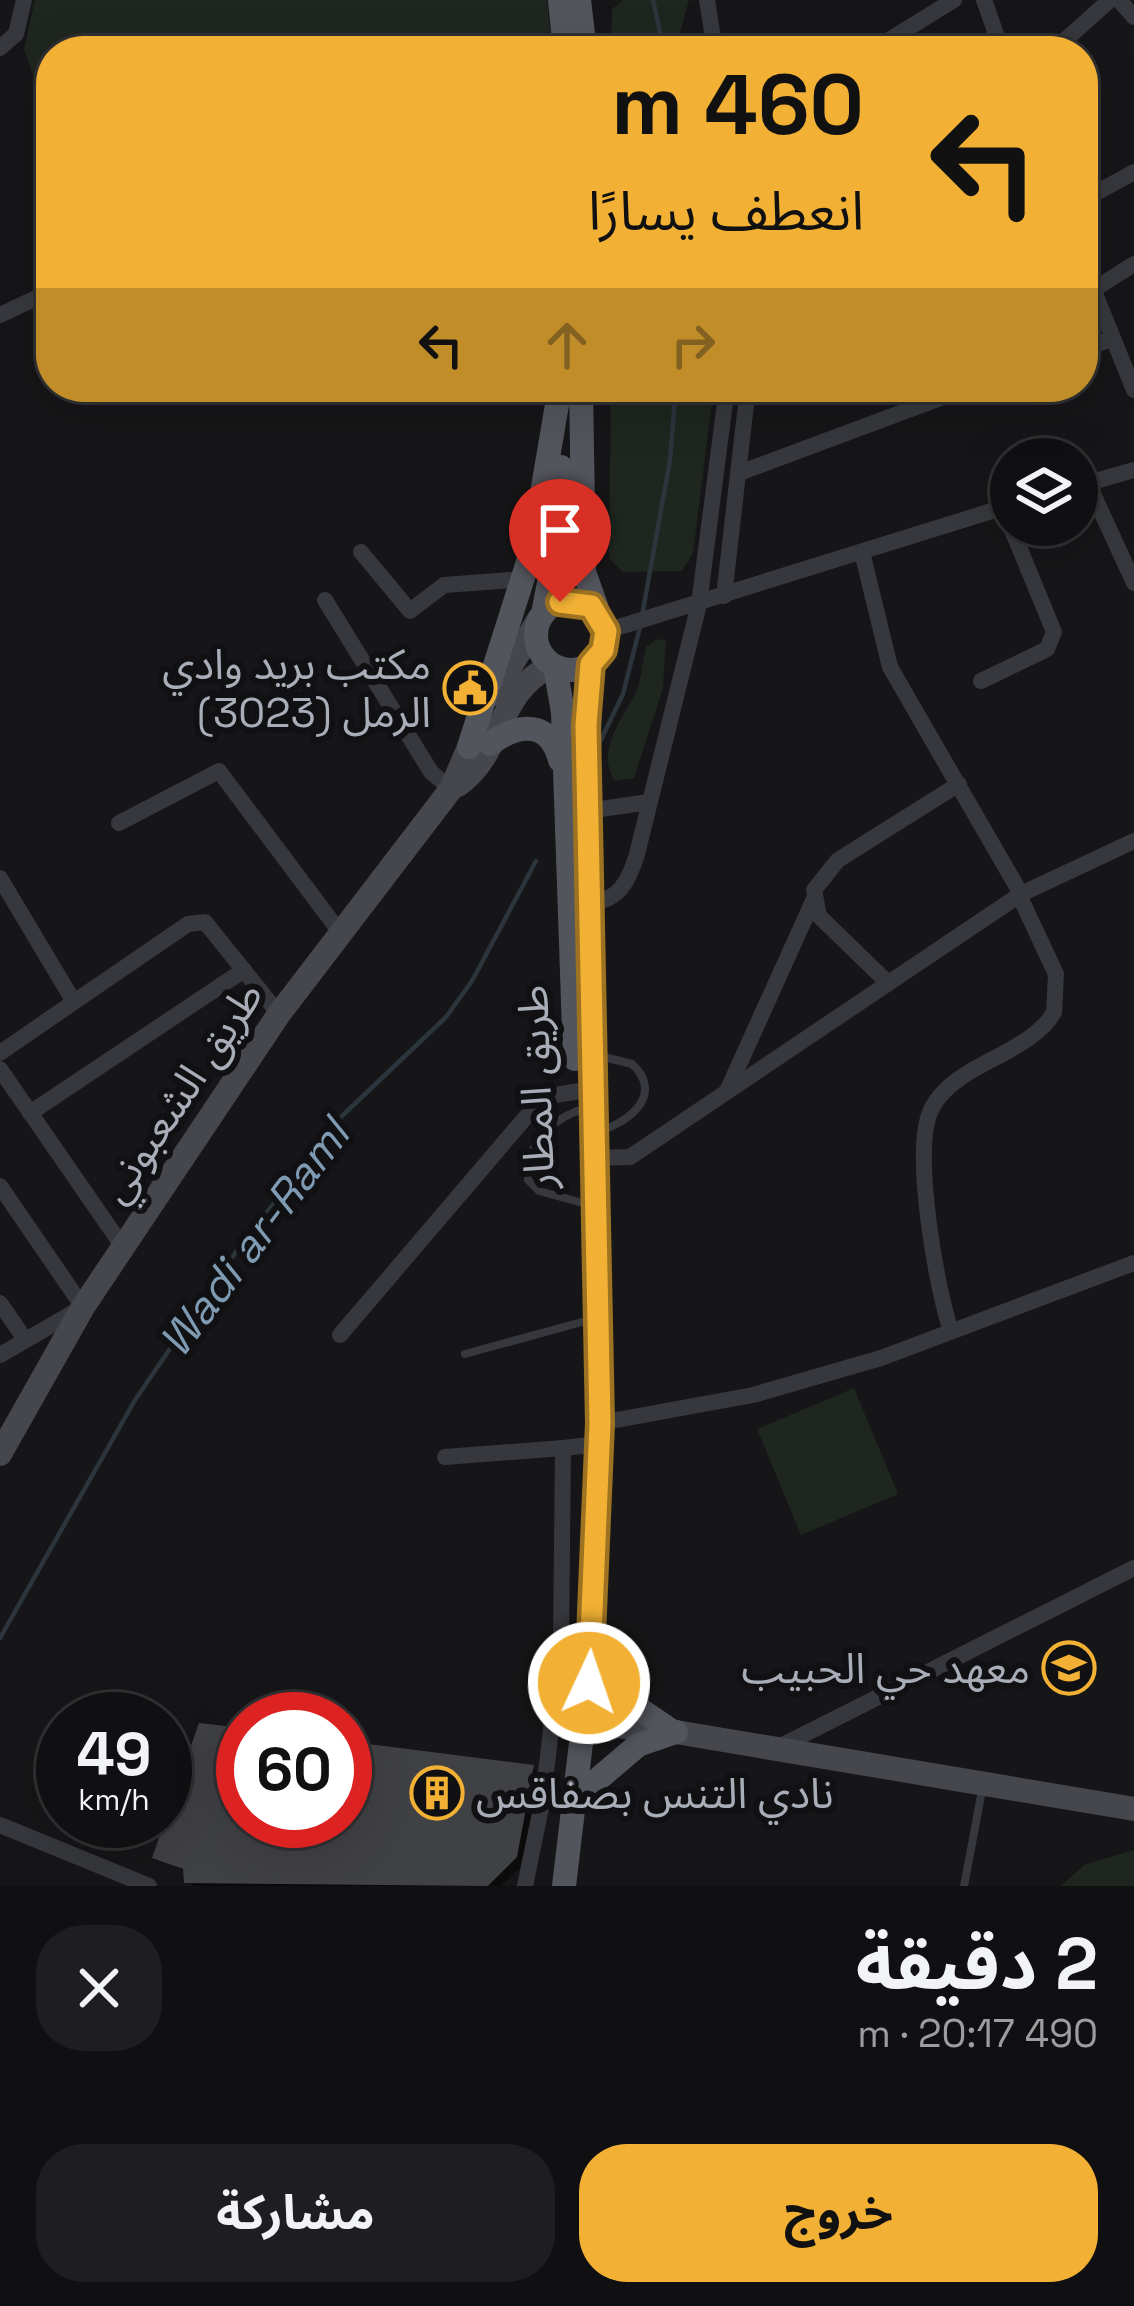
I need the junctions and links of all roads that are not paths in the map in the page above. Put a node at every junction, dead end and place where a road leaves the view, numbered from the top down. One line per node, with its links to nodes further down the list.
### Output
1 (24, 0): 15 (street)
2 (560, 0): 9 (main road)
3 (579, 0): 10 (main road)
4 (706, 0): 11 (street)
5 (954, 0): 12 (street)
6 (984, 0): 13 (street)
7 (1114, 0): 8 (street); 14 (street)
8 (1134, 17)
9 (564, 36)
10 (583, 36)
11 (712, 36)
12 (895, 36)
13 (997, 36)
14 (1072, 36)
15 (0, 48)
16 (1134, 172): 17 (street)
17 (1098, 192)
18 (1134, 265): 19 (street)
19 (1098, 288)
20 (36, 298): 22 (street)
21 (1098, 301): 23 (street)
22 (0, 315)
23 (1112, 339): 24 (street); 25 (street)
24 (1098, 344)
25 (1134, 390)
26 (558, 402): 42 (main road)
27 (561, 402): 47 (main road)
28 (581, 402): 48 (main road)
29 (725, 402): 46 (street)
30 (746, 402): 35 (street)
31 (905, 402): 33 (street)
32 (927, 402): 33 (street)
33 (907, 409): 35 (street)
34 (1134, 470): 36 (street)
35 (739, 473): 44 (street)
36 (1098, 480)
37 (990, 511): 40 (street)
38 (1098, 515): 43 (street)
39 (1022, 546): 51 (street)
40 (862, 552): 44 (street); 54 (street)
41 (361, 553): 42 (street)
42 (525, 579): 52 (main road)
43 (1134, 583)
44 (724, 596): 46 (street)
45 (325, 599): 55 (street)
46 (699, 604): 48 (street); 56 (street)
47 (541, 616): 48 (main road); 50 (main road); 52 (street, طريق الشعبوني)
48 (602, 622): 49 (main road)
49 (591, 664): 50 (main road); 57 (main road, طريق المطار)
50 (553, 666): 52 (street, طريق الشعبوني); 53 (main road, طريق المطار)
51 (981, 681)
52 (480, 746): 53 (main road); 55 (street, طريق الشعبوني)
53 (565, 777): 73 (main road, طريق المطار)
54 (959, 784): 61 (street); 62 (street)
55 (451, 789): 64 (street, طريق الشعبوني)
56 (649, 802): 57 (street); 63 (street)
57 (587, 812): 63 (main road, طريق المطار)
58 (119, 823): 64 (street)
59 (1134, 842): 61 (street)
60 (0, 878): 67 (street)
61 (1020, 894): 66 (street); 83 (street)
62 (813, 902): 66 (street); 72 (street)
63 (589, 903): 70 (main road, طريق المطار)
64 (339, 931): 68 (street, طريق الشعبوني)
65 (244, 970): 67 (street); 68 (street); 74 (street)
66 (887, 982): 72 (street)
67 (74, 1002): 69 (street)
68 (279, 1014): 78 (street, طريق الشعبوني)
69 (0, 1053)
70 (591, 1055): 73 (main road, طريق المطار); 75 (lane)
71 (0, 1069): 74 (street)
72 (728, 1090): 75 (street)
73 (582, 1097): 75 (main road, طريق المطار); 77 (main road, طريق المطار); 77 (lane); 84 (street)
74 (29, 1112): 78 (street)
75 (594, 1146): 88 (main road, طريق المطار)
76 (0, 1186): 81 (street)
77 (579, 1202): 82 (main road, طريق المطار)
78 (123, 1247): 81 (street, طريق الشعبوني)
79 (1134, 1263): 83 (street)
80 (0, 1303): 85 (street)
81 (83, 1307): 85 (street); 89 (street, طريق الشعبوني)
82 (582, 1322): 86 (lane); 88 (main road, طريق المطار)
83 (951, 1331): 88 (street)
84 (340, 1335)
85 (24, 1339): 87 (street)
86 (465, 1354)
87 (0, 1355)
88 (587, 1440): 90 (street); 92 (main road, طريق المطار); 101 (street)
89 (0, 1454)
90 (445, 1457)
91 (1134, 1568): 95 (street)
92 (592, 1642): 93 (main road, طريق المطار); 94 (main road)
93 (586, 1723): 94 (street); 97 (main road, طريق المطار)
94 (674, 1732): 95 (street); 97 (main road)
95 (775, 1749): 96 (street)
96 (983, 1784): 98 (street); 103 (lane)
97 (577, 1798): 102 (main road, طريق المطار)
98 (1134, 1809)
99 (0, 1825): 100 (street)
100 (149, 1886)
101 (524, 1886)
102 (564, 1886)
103 (964, 1886)

